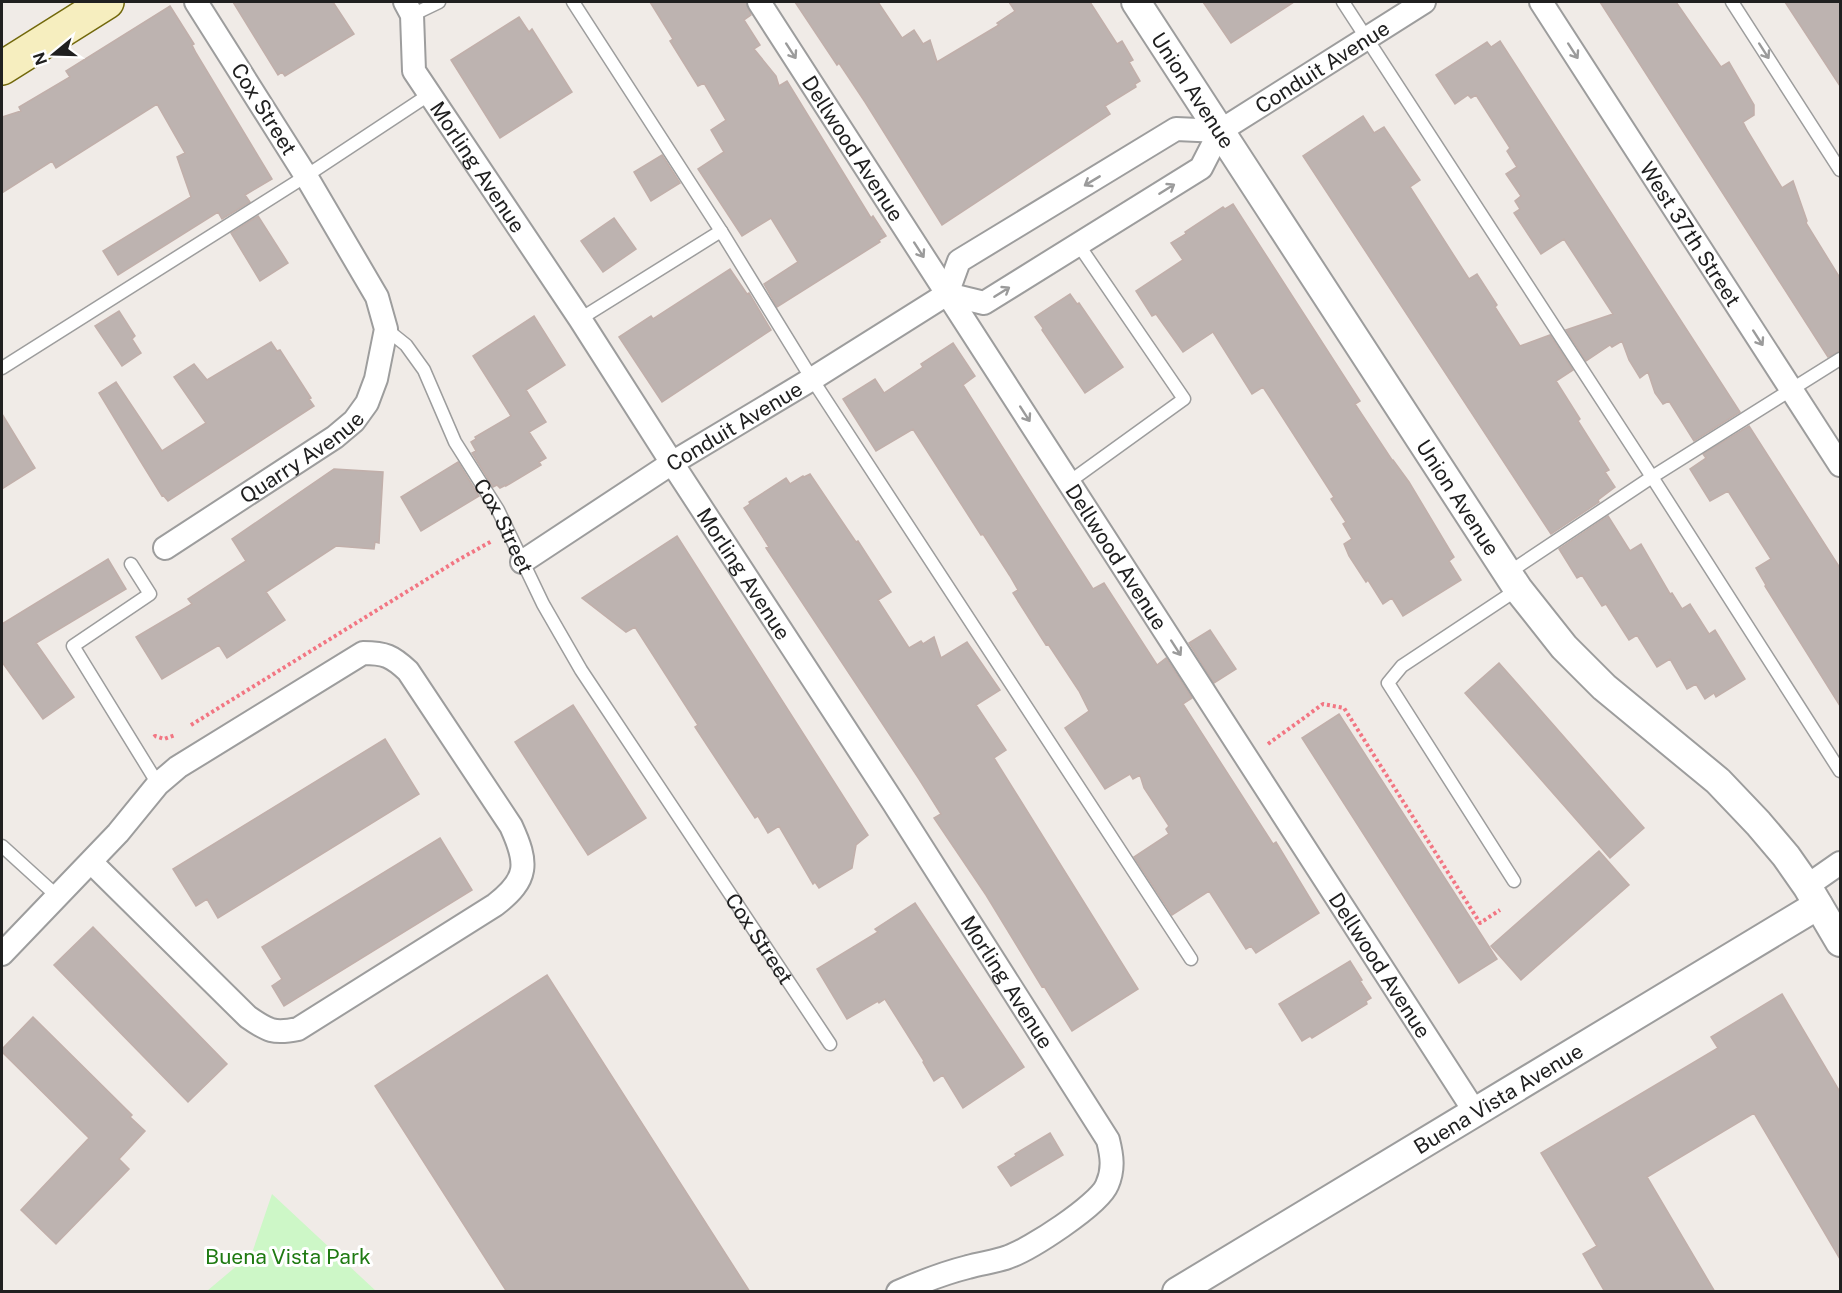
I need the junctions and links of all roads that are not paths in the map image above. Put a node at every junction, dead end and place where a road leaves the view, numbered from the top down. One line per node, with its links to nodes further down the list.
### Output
1 (106, 2): 13 (main road)
2 (196, 2): 17 (street, Cox Street)
3 (439, 2): 11 (lane)
4 (573, 2): 18 (lane)
5 (759, 2): 20 (street, Dellwood Avenue, one-way to 20)
6 (1136, 2): 15 (street, Union Avenue)
7 (1343, 2): 12 (lane)
8 (1424, 2): 12 (street, Conduit Avenue)
9 (1541, 2): 26 (street, West 37th Street, one-way to 26)
10 (1732, 2): 16 (lane, one-way to 16)
11 (408, 8): 14 (street, Morling Avenue)
12 (1366, 37): 15 (street, Conduit Avenue); 29 (lane)
13 (2, 68)
14 (430, 94): 17 (lane); 21 (street, Morling Avenue)
15 (1220, 131): 19 (street, one-way to 15); 20 (street, one-way to 20); 34 (street, Union Avenue)
16 (1840, 170)
17 (306, 176): 22 (street, Cox Street); 24 (lane)
18 (721, 231): 21 (lane); 25 (lane)
19 (1078, 244): 20 (street, one-way to 19); 30 (lane)
20 (947, 294): 25 (street, Conduit Avenue); 30 (street, Dellwood Avenue, one-way to 30)
21 (580, 319): 27 (street, Morling Avenue)
22 (386, 330): 31 (street, Quarry Avenue); 32 (lane, Cox Street)
23 (1840, 359): 26 (lane)
24 (2, 368)
25 (812, 379): 27 (street, Conduit Avenue); 45 (lane)
26 (1792, 390): 28 (street, West 37th Street); 29 (lane)
27 (672, 463): 32 (street, Conduit Avenue); 48 (street, Morling Avenue)
28 (1840, 465)
29 (1652, 477): 34 (lane); 35 (lane)
30 (1069, 482): 47 (street, Dellwood Avenue, one-way to 47)
31 (165, 548)
32 (522, 562): 46 (lane, Cox Street)
33 (131, 564): 36 (lane)
34 (1513, 581): 40 (lane); 42 (street, Union Avenue)
35 (1840, 771)
36 (158, 784): 38 (street); 38 (street)
37 (2, 846): 41 (lane)
38 (91, 862): 41 (street)
39 (1840, 863): 42 (street, Buena Vista Avenue)
40 (1514, 881)
41 (57, 896): 44 (street)
42 (1813, 896): 43 (street, Union Avenue); 47 (street, Buena Vista Avenue)
43 (1840, 942)
44 (3, 950)
45 (1191, 959)
46 (830, 1044)
47 (1475, 1112): 49 (street, Buena Vista Avenue)
48 (898, 1292)
49 (1177, 1292)

